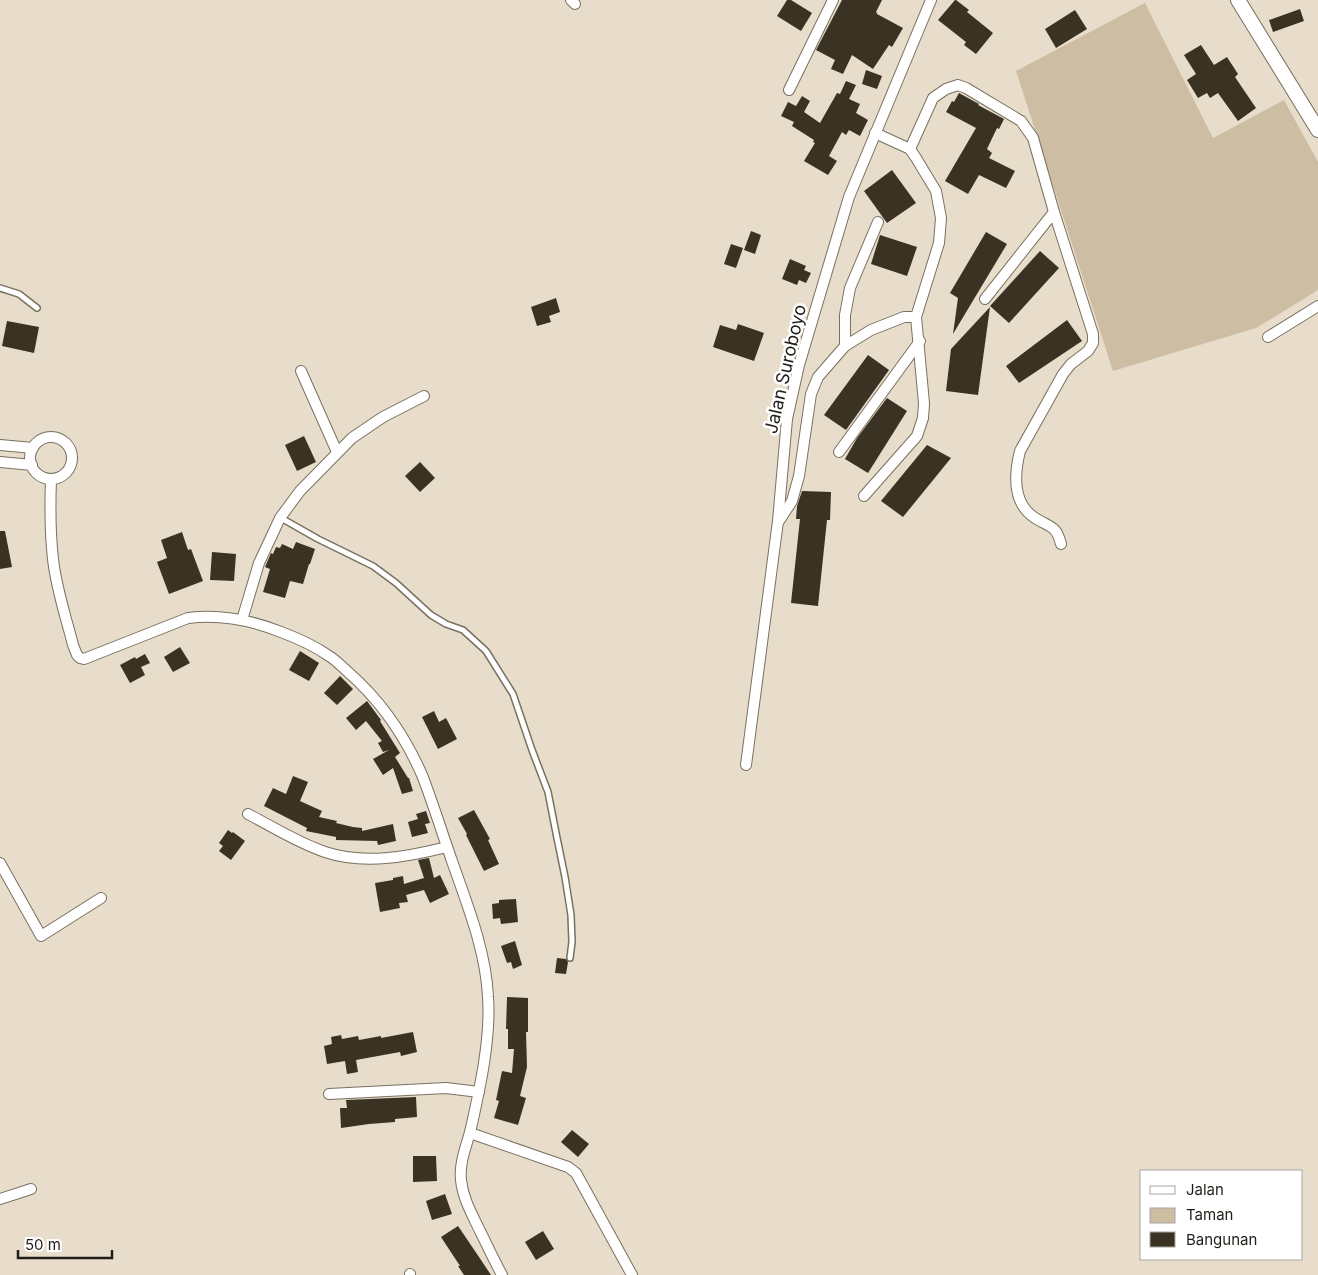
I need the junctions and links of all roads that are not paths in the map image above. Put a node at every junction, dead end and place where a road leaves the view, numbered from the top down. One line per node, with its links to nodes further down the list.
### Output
1 (833, 0): 4 (street)
2 (930, 0): 6 (street, Jalan Suroboyo)
3 (1238, 0): 5 (main road)
4 (789, 90)
5 (1318, 130)
6 (875, 133): 7 (street); 29 (street, Jalan Suroboyo)
7 (910, 149): 8 (street); 14 (street)
8 (1054, 212): 11 (street); 30 (street)
9 (878, 222): 17 (street)
10 (0, 288): 13 (lane)
11 (985, 299)
12 (1318, 306): 15 (street)
13 (36, 308)
14 (916, 317): 16 (street); 17 (street)
15 (1268, 337)
16 (920, 341): 23 (street); 27 (street)
17 (845, 346): 29 (street)
18 (301, 371): 22 (street)
19 (424, 396): 22 (street)
20 (0, 445): 21 (street)
21 (33, 448): 25 (street); 26 (street)
22 (337, 452): 28 (street)
23 (839, 452)
24 (0, 462): 25 (street)
25 (32, 465): 26 (street)
26 (51, 479): 31 (street)
27 (864, 496)
28 (280, 518): 31 (street); 37 (lane)
29 (778, 522): 32 (street, Jalan Suroboyo)
30 (1061, 544)
31 (242, 620): 34 (street)
32 (746, 765)
33 (248, 814): 34 (street)
34 (447, 847): 38 (street)
35 (0, 863): 36 (street)
36 (101, 898)
37 (570, 958)
38 (479, 1092): 39 (street); 40 (street)
39 (330, 1094)
40 (470, 1134): 43 (street); 44 (street)
41 (31, 1188): 42 (street)
42 (0, 1199)
43 (502, 1275)
44 (632, 1275)

